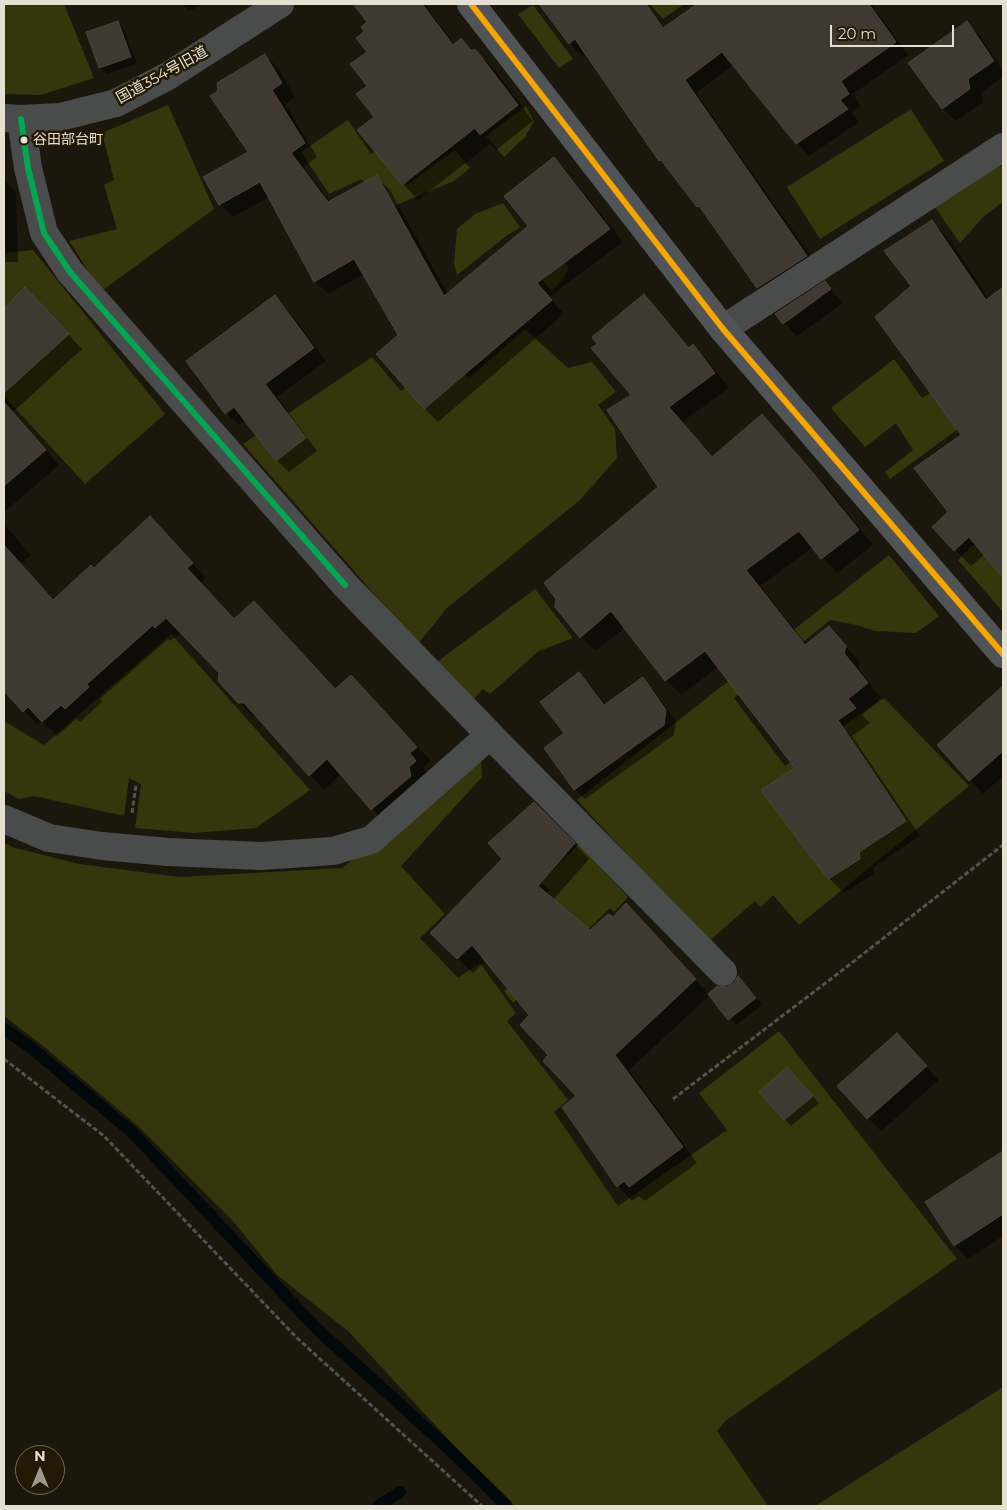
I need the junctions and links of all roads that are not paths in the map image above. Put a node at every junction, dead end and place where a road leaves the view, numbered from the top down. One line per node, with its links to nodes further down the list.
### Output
1 (280, 4): 3 (street, 国道354号旧道)
2 (471, 4): 5 (main road)
3 (12, 119): 7 (street)
4 (1003, 147): 5 (street)
5 (723, 329): 6 (main road)
6 (1003, 654)
7 (490, 736): 8 (street); 9 (street)
8 (4, 820)
9 (723, 972)

